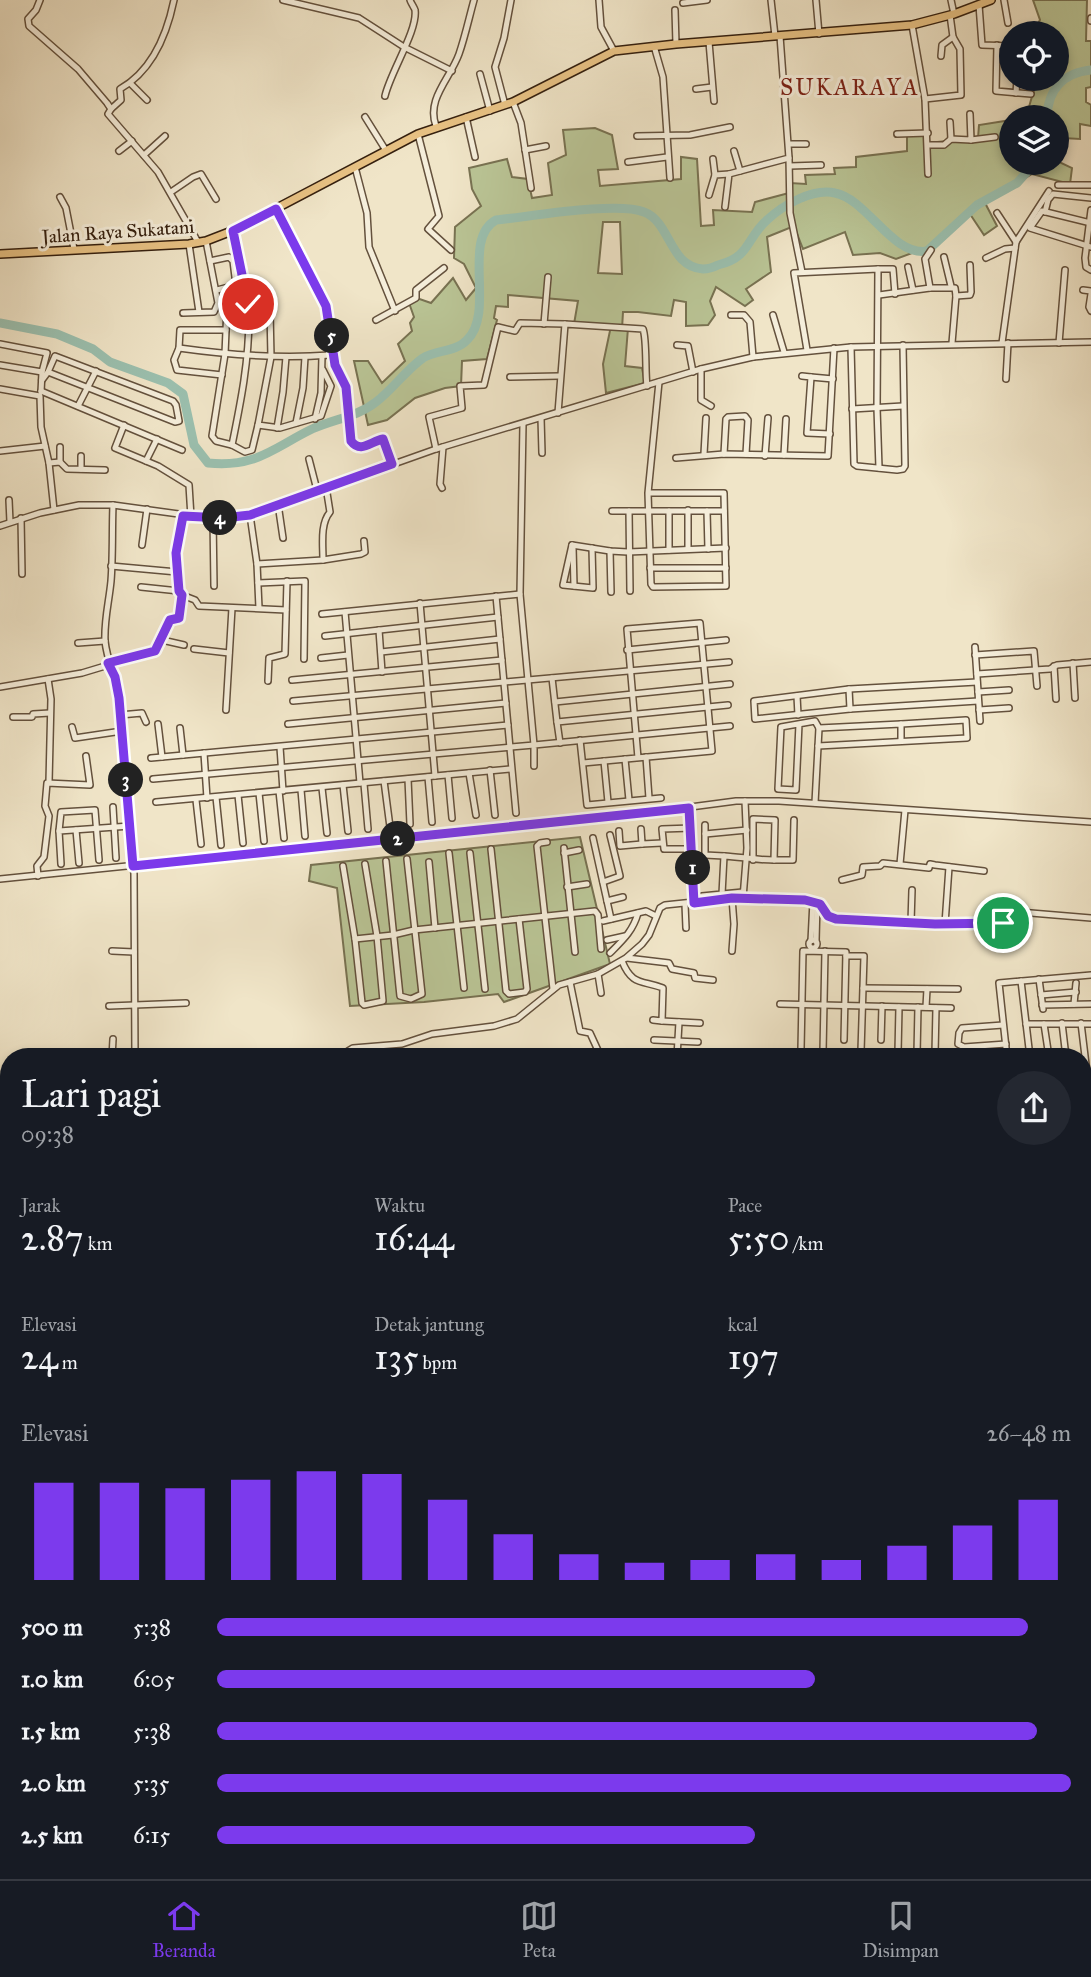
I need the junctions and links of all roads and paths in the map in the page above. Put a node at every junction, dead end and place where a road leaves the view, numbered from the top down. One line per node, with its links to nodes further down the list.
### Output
1 (40, 0): 46 (street)
2 (174, 0): 35 (street)
3 (283, 0): 17 (street)
4 (336, 0): 17 (street)
5 (410, 0): 30 (street)
6 (474, 0): 33 (street)
7 (511, 0): 45 (street)
8 (599, 0): 31 (street)
9 (707, 0): 15 (street)
10 (771, 0): 23 (street)
11 (816, 0): 22 (street)
12 (951, 0): 19 (street)
13 (991, 0): 16 (main road, Jalan Raya Sukatani)
14 (1004, 0): 20 (street)
15 (683, 3)
16 (979, 5): 19 (main road, Jalan Raya Sukatani); 27 (street)
17 (333, 10): 30 (street)
18 (675, 10): 26 (street)
19 (952, 14): 21 (main road, Jalan Raya Sukatani); 24 (street)
20 (1008, 21)
21 (912, 25): 22 (main road, Jalan Raya Sukatani); 41 (street)
22 (819, 34): 23 (main road, Jalan Raya Sukatani)
23 (778, 36): 25 (main road, Jalan Raya Sukatani); 64 (street)
24 (953, 37): 32 (street); 41 (street)
25 (709, 42): 26 (main road, Jalan Raya Sukatani); 36 (street)
26 (676, 44): 29 (main road, Jalan Raya Sukatani)
27 (996, 45): 28 (street); 38 (street)
28 (999, 45)
29 (654, 46): 31 (main road, Jalan Raya Sukatani); 59 (street)
30 (404, 47): 33 (street); 40 (street)
31 (614, 51): 44 (main road, Jalan Raya Sukatani)
32 (941, 56)
33 (452, 71): 52 (street)
34 (480, 74): 47 (street)
35 (130, 83): 42 (street); 46 (street)
36 (712, 87): 37 (street); 43 (street)
37 (696, 89)
38 (1016, 93): 39 (street)
39 (1031, 94)
40 (385, 96)
41 (925, 99): 54 (street)
42 (148, 100)
43 (714, 101)
44 (513, 102): 45 (main road, Jalan Raya Sukatani); 69 (street)
45 (505, 105): 47 (main road, Jalan Raya Sukatani)
46 (111, 109): 63 (street)
47 (490, 111): 50 (main road, Jalan Raya Sukatani)
48 (970, 114): 62 (street)
49 (366, 117): 68 (street)
50 (466, 117): 52 (main road, Jalan Raya Sukatani); 73 (street)
51 (950, 122): 61 (street)
52 (436, 127): 55 (main road, Jalan Raya Sukatani)
53 (730, 127): 59 (street)
54 (928, 133): 56 (street); 66 (street)
55 (418, 134): 68 (main road, Jalan Raya Sukatani); 107 (street)
56 (897, 134)
57 (165, 136): 72 (street)
58 (637, 136): 59 (street)
59 (668, 136): 74 (street)
60 (995, 137): 62 (street)
61 (951, 139): 62 (street); 66 (street)
62 (971, 140)
63 (132, 141): 70 (street); 72 (street)
64 (789, 144): 65 (street); 75 (street)
65 (806, 144)
66 (928, 145): 83 (street)
67 (546, 146): 69 (street)
68 (385, 149): 79 (main road, Jalan Raya Sukatani)
69 (525, 150): 88 (street)
70 (119, 151)
71 (734, 151): 81 (street)
72 (144, 155): 90 (street)
73 (475, 157)
74 (667, 157): 77 (street); 85 (street)
75 (789, 158): 80 (street); 81 (street)
76 (713, 159): 84 (street)
77 (628, 162)
78 (821, 165): 80 (street)
79 (354, 166): 96 (main road, Jalan Raya Sukatani); 132 (street)
80 (790, 166): 119 (street)
81 (740, 172): 82 (street)
82 (729, 174): 84 (street); 95 (street)
83 (928, 174)
84 (715, 175): 91 (street)
85 (670, 178)
86 (1058, 185): 87 (street)
87 (1091, 185)
88 (531, 188)
89 (1049, 191): 104 (street)
90 (171, 192): 94 (street); 102 (street)
91 (709, 195)
92 (60, 197): 106 (street)
93 (1091, 198): 99 (street)
94 (216, 199)
95 (725, 207)
96 (276, 209): 101 (main road, Jalan Raya Sukatani); 218 (street)
97 (1091, 210): 100 (street)
98 (997, 212): 104 (street)
99 (1045, 212): 100 (street); 105 (street)
100 (1090, 223): 105 (street)
101 (235, 230): 102 (main road, Jalan Raya Sukatani); 130 (street)
102 (202, 241): 103 (main road, Jalan Raya Sukatani); 112 (street)
103 (189, 244): 106 (main road, Jalan Raya Sukatani); 134 (street)
104 (1016, 245): 111 (street); 143 (street)
105 (1088, 247): 118 (street)
106 (74, 249): 109 (main road, Jalan Raya Sukatani)
107 (451, 250)
108 (931, 250): 122 (street)
109 (0, 254)
110 (944, 257): 121 (street)
111 (986, 258)
112 (210, 261): 123 (street); 123 (street)
113 (970, 265): 129 (street)
114 (908, 267): 124 (street)
115 (444, 268): 132 (street)
116 (878, 269): 119 (street); 127 (street); 128 (street)
117 (1065, 270): 144 (street)
118 (1091, 270)
119 (802, 272): 153 (street)
120 (548, 277): 139 (street)
121 (951, 286): 122 (street); 129 (street)
122 (930, 288): 124 (street)
123 (217, 290): 134 (street)
124 (913, 290): 127 (street)
125 (1083, 290): 126 (street)
126 (1091, 292): 133 (street)
127 (895, 294): 128 (street)
128 (878, 295): 149 (street)
129 (956, 296): 146 (street)
130 (248, 304): 141 (street); 157 (street)
131 (270, 311): 160 (street)
132 (395, 311): 138 (street)
133 (1091, 311)
134 (199, 312): 135 (street)
135 (183, 313)
136 (731, 315): 164 (street)
137 (774, 315): 154 (street)
138 (376, 320)
139 (544, 324): 140 (street); 203 (street)
140 (565, 324): 171 (street); 178 (street)
141 (226, 330): 151 (street); 156 (street)
142 (1091, 342): 144 (street)
143 (1005, 343): 144 (street); 146 (street); 176 (street)
144 (1059, 343)
145 (0, 344): 155 (street)
146 (952, 344): 148 (street)
147 (677, 345): 169 (street)
148 (903, 345): 149 (street); 184 (street)
149 (877, 346): 150 (street); 185 (street)
150 (851, 347): 152 (street); 186 (street)
151 (179, 348): 156 (street); 170 (street)
152 (834, 348): 153 (street); 175 (street)
153 (807, 350): 154 (street)
154 (784, 352): 164 (street)
155 (47, 353): 159 (street); 168 (street)
156 (225, 354): 157 (street); 170 (street)
157 (246, 354): 160 (street); 199 (street)
158 (330, 355): 162 (street)
159 (55, 356): 167 (street); 168 (street)
160 (271, 356): 163 (street); 195 (street)
161 (304, 356): 162 (street); 163 (street); 192 (street)
162 (322, 356): 192 (street)
163 (286, 357): 196 (street)
164 (753, 357): 166 (street)
165 (0, 365): 168 (street)
166 (701, 369): 169 (street); 183 (street)
167 (96, 371): 179 (street); 179 (street)
168 (45, 372): 179 (street); 181 (street)
169 (693, 372): 177 (street)
170 (222, 375): 199 (street)
171 (559, 376): 173 (street); 187 (street)
172 (802, 376): 174 (street)
173 (510, 377)
174 (811, 377): 175 (street); 197 (street)
175 (833, 379): 197 (street)
176 (1006, 379)
177 (659, 382): 178 (street); 225 (street)
178 (647, 386): 187 (street)
179 (89, 388): 182 (street)
180 (0, 389): 181 (street)
181 (41, 393): 182 (street); 200 (street)
182 (78, 406): 194 (street)
183 (710, 406)
184 (903, 406): 185 (street); 219 (street)
185 (877, 408): 186 (street); 219 (street)
186 (852, 409): 219 (street)
187 (558, 413): 188 (street)
188 (541, 418): 193 (street); 206 (street)
189 (706, 418): 207 (street)
190 (768, 418): 212 (street)
191 (786, 419): 210 (street)
192 (296, 423): 196 (street)
193 (523, 424): 202 (street); 272 (street)
194 (124, 425): 198 (street); 215 (street)
195 (258, 425): 196 (street); 199 (street)
196 (276, 428)
197 (830, 434): 210 (street)
198 (157, 439): 204 (street); 215 (street)
199 (232, 445)
200 (45, 446): 205 (street); 217 (street)
201 (60, 447): 216 (street)
202 (443, 447): 203 (street); 223 (street)
203 (436, 449): 218 (street)
204 (183, 450)
205 (0, 451)
206 (542, 453)
207 (704, 454): 208 (street); 214 (street)
208 (724, 454): 209 (street); 209 (street)
209 (746, 454): 212 (street)
210 (784, 455): 212 (street)
211 (81, 456): 220 (street)
212 (765, 456)
213 (309, 458): 224 (street)
214 (676, 458)
215 (146, 461): 240 (street)
216 (60, 462): 217 (street); 220 (street)
217 (49, 463): 230 (street)
218 (392, 464): 222 (street)
219 (879, 468)
220 (81, 469): 221 (street)
221 (105, 470)
222 (326, 487): 224 (street); 257 (street)
223 (442, 488)
224 (317, 490): 227 (street)
225 (648, 493): 236 (street); 237 (street)
226 (9, 500): 243 (street)
227 (278, 504): 238 (street); 245 (street)
228 (113, 505): 229 (street); 230 (street); 259 (street)
229 (147, 509): 239 (street); 247 (street)
230 (54, 510): 241 (street)
231 (688, 510): 232 (street); 235 (street); 251 (street)
232 (707, 510): 236 (street); 252 (street)
233 (612, 511): 234 (street)
234 (629, 511): 237 (street); 256 (street)
235 (669, 511): 237 (street); 253 (street)
236 (724, 511): 250 (street)
237 (649, 512): 255 (street)
238 (250, 515): 242 (street); 258 (street)
239 (183, 516): 240 (street); 262 (street)
240 (191, 517): 242 (street)
241 (21, 518): 243 (street); 263 (street)
242 (213, 518): 266 (street)
243 (10, 522): 244 (street)
244 (0, 526)
245 (283, 538)
246 (364, 541): 257 (street)
247 (142, 545)
248 (572, 545): 249 (street); 267 (street); 267 (street)
249 (592, 548): 254 (street); 267 (street)
250 (726, 548): 252 (street); 261 (street)
251 (688, 549): 252 (street); 253 (street)
252 (708, 549)
253 (670, 550): 255 (street)
254 (610, 551): 256 (street); 270 (street)
255 (650, 551): 256 (street); 260 (street)
256 (628, 552): 269 (street)
257 (323, 560): 258 (street)
258 (257, 564): 265 (street)
259 (111, 566): 262 (street); 288 (street)
260 (650, 568): 261 (street); 261 (street)
261 (726, 568)
262 (177, 572): 271 (street)
263 (22, 574)
264 (287, 581): 265 (street); 277 (street); 302 (street)
265 (258, 583): 276 (street)
266 (214, 586)
267 (574, 586)
268 (141, 587): 271 (street)
269 (630, 591)
270 (611, 592)
271 (180, 593): 275 (street); 286 (street)
272 (520, 594): 273 (street); 320 (street)
273 (496, 596): 274 (street); 280 (street)
274 (421, 603): 278 (street); 281 (street)
275 (233, 608): 276 (street); 297 (street)
276 (258, 608): 277 (street)
277 (286, 610): 321 (street)
278 (345, 612): 279 (street); 283 (street)
279 (322, 614)
280 (498, 617): 281 (street); 285 (street)
281 (423, 626): 282 (street); 292 (street)
282 (379, 629): 283 (street); 296 (street)
283 (346, 632): 284 (street); 298 (street)
284 (325, 635)
285 (500, 639): 292 (street); 303 (street)
286 (162, 640): 291 (street); 301 (street)
287 (726, 640): 289 (street)
288 (106, 641): 290 (street); 306 (street)
289 (704, 642): 295 (street); 295 (street); 308 (street)
290 (78, 643)
291 (184, 645)
292 (425, 647): 296 (street); 310 (street)
293 (975, 647): 299 (street)
294 (194, 649): 297 (street)
295 (627, 650): 313 (street)
296 (381, 652): 314 (street)
297 (229, 653): 345 (street)
298 (348, 655): 300 (street); 316 (street)
299 (975, 655): 312 (street); 315 (street)
300 (321, 658)
301 (129, 659): 306 (street); 311 (street)
302 (304, 659)
303 (502, 660): 310 (street); 322 (street)
304 (729, 662): 308 (street)
305 (1091, 662): 307 (street)
306 (108, 663): 318 (street); 350 (street)
307 (1073, 663): 309 (street); 335 (street)
308 (705, 664): 313 (street); 327 (street)
309 (1054, 666): 312 (street); 336 (street)
310 (426, 667): 314 (street); 329 (street)
311 (128, 668)
312 (1035, 670): 315 (street); 325 (street)
313 (629, 671): 317 (street); 332 (street)
314 (382, 672): 316 (street)
315 (977, 674): 323 (street)
316 (349, 675): 319 (street); 333 (street)
317 (552, 678): 320 (street); 339 (street)
318 (48, 679): 326 (street); 348 (street)
319 (292, 680)
320 (528, 680): 322 (street); 374 (street)
321 (268, 681)
322 (503, 682): 329 (street); 340 (street)
323 (977, 682): 328 (street); 331 (street)
324 (730, 684): 327 (street)
325 (1037, 686)
326 (0, 687)
327 (707, 687): 332 (street); 342 (street)
328 (849, 689): 334 (street); 344 (street)
329 (428, 690): 333 (street); 346 (street)
330 (1009, 690): 331 (street)
331 (978, 692): 338 (street)
332 (631, 694): 339 (street); 349 (street)
333 (351, 696): 337 (street); 353 (street)
334 (797, 696): 351 (street); 351 (street)
335 (1075, 698)
336 (1056, 699)
337 (293, 701)
338 (978, 701): 344 (street); 347 (street)
339 (555, 702): 356 (street)
340 (506, 703): 346 (street); 361 (street)
341 (728, 705): 342 (street)
342 (709, 706): 349 (street); 366 (street)
343 (1009, 708): 347 (street)
344 (850, 709): 351 (street)
345 (226, 710)
346 (430, 710): 353 (street); 368 (street)
347 (979, 710): 354 (street)
348 (50, 713): 352 (street); 401 (street)
349 (633, 713): 356 (street); 369 (street)
350 (120, 715): 355 (street); 367 (street)
351 (798, 715)
352 (12, 717)
353 (354, 718): 358 (street); 370 (street)
354 (980, 721)
355 (146, 722)
356 (557, 722): 373 (street)
357 (158, 724): 382 (street)
358 (288, 724)
359 (799, 724): 359 (street); 365 (street)
360 (901, 724): 365 (street); 372 (street); 372 (street)
361 (508, 725): 368 (street); 377 (street)
362 (730, 726): 366 (street)
363 (72, 727): 367 (street)
364 (180, 728): 380 (street)
365 (819, 728): 375 (street)
366 (710, 729): 369 (street); 383 (street)
367 (122, 731): 431 (street)
368 (431, 731): 370 (street); 381 (street)
369 (635, 735): 371 (street); 385 (street)
370 (355, 739): 376 (street); 388 (street)
371 (580, 740): 373 (street); 389 (street)
372 (901, 741): 375 (street)
373 (560, 743): 374 (street)
374 (534, 745): 377 (street); 390 (street)
375 (818, 746): 418 (street)
376 (280, 747): 378 (street); 391 (street)
377 (509, 747): 381 (street); 392 (street)
378 (204, 753): 380 (street); 395 (street)
379 (86, 755): 401 (street)
380 (183, 755): 382 (street)
381 (434, 755): 388 (street); 397 (street)
382 (162, 757): 384 (street)
383 (646, 757): 385 (street); 411 (street)
384 (151, 758)
385 (638, 758): 386 (street)
386 (625, 759): 387 (street); 414 (street)
387 (604, 761): 389 (street); 417 (street)
388 (358, 762): 391 (street); 402 (street)
389 (583, 763): 417 (street)
390 (534, 766)
391 (282, 768): 395 (street); 406 (street)
392 (511, 769): 393 (street); 421 (street)
393 (490, 770): 394 (street); 424 (street)
394 (469, 773): 396 (street); 423 (street)
395 (205, 775): 398 (street); 410 (street)
396 (448, 775): 397 (street); 425 (street)
397 (431, 777): 399 (street); 427 (street)
398 (153, 779)
399 (408, 779): 400 (street); 429 (street)
400 (384, 781): 402 (street); 433 (street)
401 (49, 782): 478 (street)
402 (362, 783): 403 (street); 436 (street)
403 (343, 785): 404 (street); 441 (street)
404 (322, 788): 405 (street); 443 (street)
405 (301, 790): 406 (street); 446 (street)
406 (281, 791): 407 (street); 447 (street)
407 (259, 793): 408 (street); 449 (street)
408 (238, 795): 409 (street); 451 (street)
409 (216, 797): 410 (street); 455 (street)
410 (208, 798): 413 (street)
411 (649, 798): 412 (street); 414 (street)
412 (661, 798)
413 (195, 800): 416 (street); 453 (street)
414 (629, 800): 417 (street)
415 (745, 801): 418 (street); 420 (street); 439 (street)
416 (156, 802)
417 (608, 802)
418 (815, 803): 422 (street)
419 (113, 807): 432 (street)
420 (689, 808): 435 (street); 476 (street)
421 (516, 813)
422 (905, 813): 428 (street); 473 (street)
423 (475, 815)
424 (495, 815)
425 (453, 818)
426 (794, 820): 467 (street)
427 (432, 822)
428 (1091, 822)
429 (410, 824)
430 (705, 825): 444 (street)
431 (130, 826): 432 (street); 476 (street)
432 (114, 827): 434 (street); 462 (street)
433 (390, 827)
434 (96, 828): 438 (street); 440 (street); 464 (street)
435 (692, 828): 452 (street); 457 (street)
436 (368, 829)
437 (641, 829): 454 (street)
438 (76, 830): 440 (street); 470 (street)
439 (747, 830): 444 (street); 465 (street)
440 (59, 831): 471 (street)
441 (348, 831)
442 (619, 831): 454 (street)
443 (327, 834)
444 (705, 834): 461 (street)
445 (610, 835): 481 (street)
446 (305, 836)
447 (284, 838)
448 (593, 838): 481 (street)
449 (264, 841)
450 (547, 842): 496 (street)
451 (243, 843)
452 (662, 843): 454 (street); 457 (street)
453 (201, 844)
454 (642, 844)
455 (221, 845)
456 (491, 849): 501 (street)
457 (692, 849): 492 (street)
458 (579, 850): 483 (street)
459 (449, 853): 506 (street)
460 (470, 853): 504 (street)
461 (724, 856): 465 (street); 488 (street)
462 (116, 858)
463 (407, 859): 509 (street)
464 (99, 860)
465 (744, 860): 466 (street); 485 (street)
466 (753, 860): 467 (street); 467 (street)
467 (774, 860)
468 (386, 861): 510 (street)
469 (429, 862): 507 (street)
470 (79, 863)
471 (61, 864)
472 (365, 864): 512 (street)
473 (900, 864): 475 (street); 480 (street)
474 (343, 866): 513 (street)
475 (949, 867): 477 (street); 505 (street)
476 (133, 869): 478 (street); 520 (street)
477 (984, 871)
478 (38, 876): 479 (street)
479 (0, 879)
480 (842, 880)
481 (603, 882): 490 (street)
482 (587, 884): 483 (street)
483 (568, 887): 494 (street)
484 (912, 890): 503 (street)
485 (743, 895): 488 (street); 489 (street); 491 (street)
486 (702, 896): 488 (street)
487 (623, 897): 490 (street)
488 (722, 897): 489 (street); 492 (street)
489 (732, 898): 518 (street)
490 (607, 901): 500 (street)
491 (815, 902): 503 (street); 515 (street)
492 (694, 903): 493 (street)
493 (684, 904): 497 (street); 508 (street)
494 (570, 913): 496 (street); 516 (street); 521 (street)
495 (638, 913): 497 (street); 500 (street); 511 (street)
496 (545, 916): 499 (street); 535 (street)
497 (656, 916): 524 (street)
498 (1091, 918): 505 (street)
499 (519, 919): 501 (street); 501 (street)
500 (611, 919): 502 (street)
501 (498, 921): 504 (street)
502 (603, 921)
503 (911, 922): 505 (street)
504 (478, 923): 506 (street); 534 (street)
505 (945, 924)
506 (456, 926): 507 (street); 532 (street)
507 (435, 928): 509 (street)
508 (686, 928)
509 (414, 930): 510 (street); 510 (street)
510 (393, 935): 512 (street)
511 (629, 935): 514 (street); 522 (street)
512 (377, 936): 513 (street); 513 (street)
513 (355, 939)
514 (607, 940)
515 (813, 946): 519 (street); 543 (street)
516 (601, 949)
517 (112, 951): 520 (street)
518 (732, 951)
519 (825, 951): 523 (street); 546 (street)
520 (134, 952): 548 (street)
521 (575, 952)
522 (610, 953)
523 (846, 956): 533 (street); 549 (street)
524 (624, 960): 525 (street); 528 (street); 558 (street)
525 (598, 974): 530 (street); 539 (street)
526 (1091, 975): 527 (street)
527 (1039, 979): 529 (street); 540 (street)
528 (712, 980)
529 (1021, 981): 563 (street); 566 (street)
530 (570, 982): 535 (street); 567 (street)
531 (1076, 983): 538 (street)
532 (464, 988)
533 (863, 988): 536 (street); 550 (street)
534 (485, 989)
535 (553, 989): 578 (street)
536 (927, 989): 537 (street); 554 (street)
537 (958, 989)
538 (1076, 992): 540 (street); 544 (street)
539 (601, 993)
540 (1041, 995): 544 (street)
541 (186, 1003): 548 (street)
542 (780, 1004): 543 (street)
543 (802, 1004): 546 (street); 581 (street)
544 (1074, 1004): 545 (street)
545 (1091, 1004)
546 (824, 1005): 549 (street); 582 (street)
547 (109, 1006): 548 (street)
548 (134, 1006): 577 (street)
549 (845, 1006): 550 (street); 571 (street)
550 (862, 1006): 551 (street); 583 (street)
551 (882, 1006): 552 (street); 572 (street)
552 (900, 1007): 553 (street); 584 (street)
553 (918, 1007): 554 (street); 585 (street)
554 (926, 1007): 555 (street)
555 (936, 1008): 556 (street); 586 (street)
556 (951, 1008)
557 (653, 1020): 558 (street)
558 (662, 1021): 559 (street)
559 (679, 1022): 560 (street); 573 (street)
560 (700, 1023)
561 (1062, 1023): 562 (street); 564 (street); 590 (street)
562 (1081, 1023): 565 (street); 591 (street)
563 (1026, 1024): 564 (street); 588 (street)
564 (1045, 1024): 589 (street)
565 (1091, 1024)
566 (1003, 1025): 575 (street); 575 (street)
567 (580, 1031): 568 (street); 579 (street)
568 (572, 1032)
569 (113, 1039): 576 (street)
570 (654, 1040): 573 (street)
571 (844, 1040)
572 (881, 1040)
573 (678, 1041): 574 (street); 580 (street)
574 (698, 1042)
575 (1006, 1044): 587 (street)
576 (113, 1048)
577 (135, 1048)
578 (353, 1048)
579 (597, 1048)
580 (678, 1048)
581 (801, 1048)
582 (823, 1048)
583 (861, 1048)
584 (898, 1048)
585 (917, 1048)
586 (935, 1048)
587 (1006, 1048)
588 (1029, 1048)
589 (1048, 1048)
590 (1065, 1048)
591 (1085, 1048)

